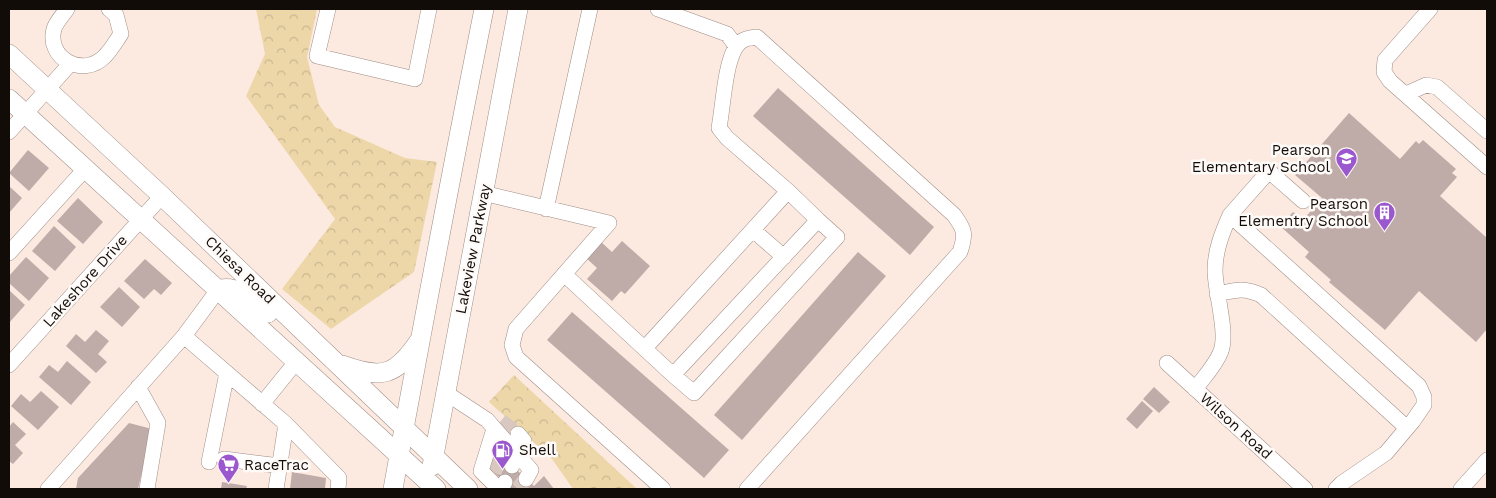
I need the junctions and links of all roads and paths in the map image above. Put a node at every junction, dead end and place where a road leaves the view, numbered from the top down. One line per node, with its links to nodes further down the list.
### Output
1 (67, 9): 12 (street)
2 (109, 9): 12 (street)
3 (328, 9): 4 (street)
4 (429, 9)
5 (484, 9): 37 (main road)
6 (518, 9): 22 (main road, Lakeview Parkway)
7 (590, 9): 25 (street)
8 (658, 9): 10 (street)
9 (1430, 9): 14 (street)
10 (736, 46): 21 (street); 67 (street)
11 (9, 54): 13 (main road, Chiesa Road)
12 (70, 64): 13 (street)
13 (47, 90): 16 (street); 23 (main road, Chiesa Road)
14 (1406, 94): 18 (street); 19 (street)
15 (9, 99): 16 (main road, Chiesa Road)
16 (25, 114): 17 (street); 20 (main road, Chiesa Road)
17 (9, 132)
18 (1487, 132)
19 (1487, 167)
20 (85, 169): 27 (main road, Chiesa Road); 30 (street)
21 (788, 191): 28 (street); 29 (street)
22 (483, 193): 25 (street); 47 (main road, Lakeview Parkway)
23 (162, 196): 27 (street, Lakeshore Drive); 35 (main road, Chiesa Road)
24 (1304, 201): 26 (street)
25 (546, 208): 32 (street)
26 (1230, 215): 34 (street); 50 (street)
27 (140, 219): 33 (main road, Chiesa Road); 42 (street, Lakeshore Drive)
28 (818, 220): 31 (street); 44 (street)
29 (753, 230): 31 (street); 38 (street)
30 (9, 253)
31 (784, 257): 44 (street)
32 (564, 274): 38 (street); 66 (street)
33 (218, 290): 35 (main road); 36 (street); 39 (main road, Chiesa Road)
34 (1218, 294): 46 (street); 50 (street)
35 (306, 334): 40 (main road, Chiesa Road)
36 (184, 336): 43 (street); 45 (street)
37 (421, 338): 40 (main road); 51 (main road)
38 (645, 348): 44 (street)
39 (296, 362): 48 (street); 53 (main road, Chiesa Road)
40 (335, 362): 51 (main road, Chiesa Road)
41 (1167, 363): 46 (street, Wilson Road)
42 (9, 366)
43 (227, 373): 48 (street); 56 (street)
44 (674, 375)
45 (138, 387): 60 (street); 61 (street)
46 (1195, 389): 68 (street, Wilson Road)
47 (446, 393): 52 (street); 54 (main road, Lakeview Parkway)
48 (262, 404): 49 (street)
49 (286, 424): 56 (street); 63 (street)
50 (1407, 428): 69 (street)
51 (405, 430): 53 (main road); 54 (main road, Chiesa Road)
52 (501, 433): 57 (street); 58 (street)
53 (400, 456): 59 (main road, Chiesa Road); 64 (main road)
54 (434, 458): 59 (main road, Lakeview Parkway); 65 (main road, Chiesa Road)
55 (1487, 460): 70 (street)
56 (280, 466): 62 (street)
57 (526, 479)
58 (498, 483)
59 (431, 487)
60 (48, 489)
61 (147, 489)
62 (276, 489)
63 (338, 489)
64 (394, 489)
65 (468, 489)
66 (663, 489)
67 (747, 489)
68 (1305, 489)
69 (1336, 489)
70 (1461, 489)

